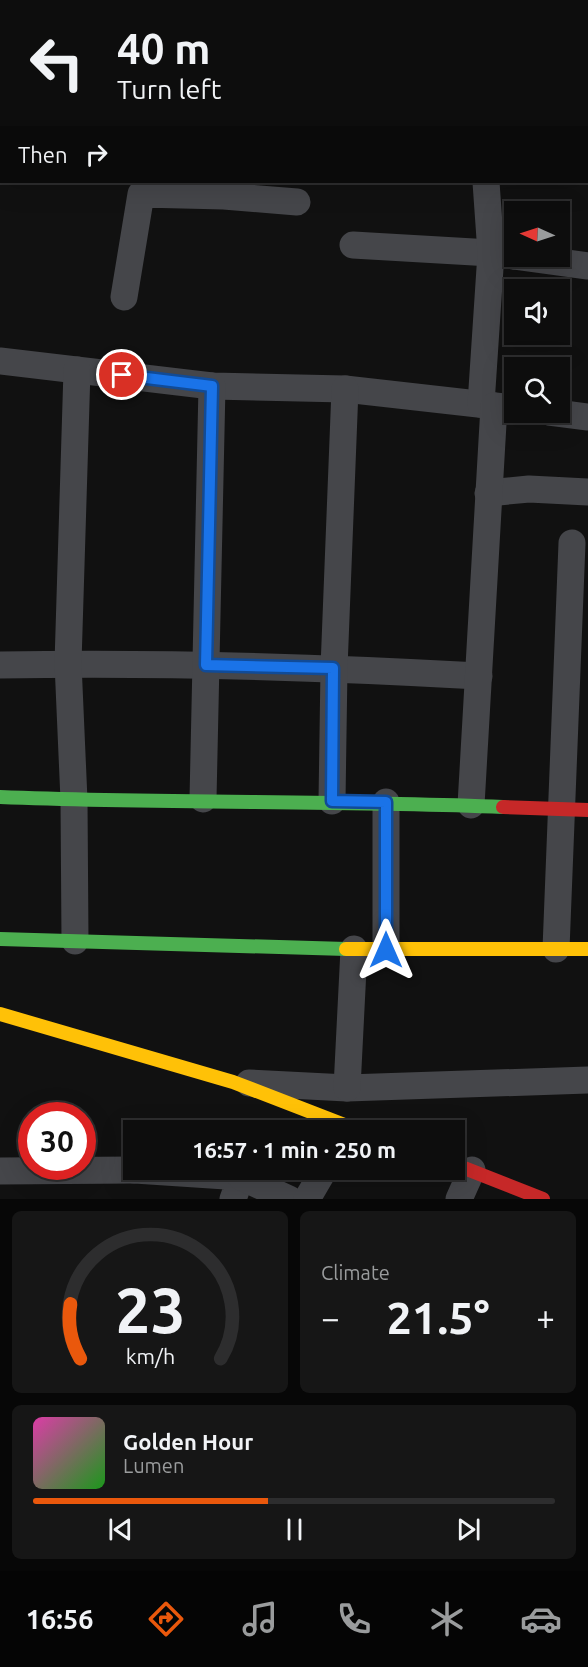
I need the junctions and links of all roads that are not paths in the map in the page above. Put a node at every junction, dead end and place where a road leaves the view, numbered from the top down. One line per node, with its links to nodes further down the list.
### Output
1 (486, 183): 6 (street)
2 (142, 188): 3 (street); 11 (street)
3 (224, 189): 4 (street)
4 (297, 202)
5 (353, 245): 7 (street)
6 (504, 245)
7 (504, 255)
8 (570, 264): 9 (street)
9 (588, 266)
10 (506, 267): 16 (street)
11 (124, 297)
12 (0, 361): 13 (street)
13 (77, 370): 14 (street); 22 (street)
14 (212, 386): 15 (street); 24 (street)
15 (345, 389): 16 (street); 25 (street)
16 (496, 406): 20 (street)
17 (570, 415): 18 (street)
18 (588, 417)
19 (588, 492): 20 (street)
20 (488, 493): 26 (street)
21 (572, 543): 33 (street)
22 (68, 663): 23 (street); 24 (street); 28 (street)
23 (0, 665)
24 (206, 665): 25 (street); 29 (street)
25 (333, 668): 26 (street); 30 (street)
26 (479, 676): 32 (street)
27 (0, 797): 28 (street)
28 (74, 800): 29 (street); 35 (street)
29 (203, 800): 30 (street)
30 (332, 801): 31 (street)
31 (386, 802): 32 (street); 39 (street)
32 (471, 805): 33 (street)
33 (576, 810): 37 (street)
34 (0, 939): 35 (street)
35 (75, 941): 36 (street)
36 (354, 949): 39 (street); 43 (street)
37 (556, 949): 38 (street); 39 (street)
38 (588, 949)
39 (386, 950)
40 (0, 1014): 42 (street)
41 (588, 1080): 43 (street)
42 (233, 1082): 43 (street); 44 (street)
43 (347, 1088)
44 (327, 1120)
45 (465, 1168): 55 (street)
46 (123, 1170): 47 (street)
47 (0, 1171)
48 (191, 1180): 51 (street)
49 (318, 1180): 53 (street)
50 (461, 1180): 54 (street)
51 (237, 1188): 52 (street)
52 (289, 1199)
53 (307, 1199)
54 (459, 1199)
55 (543, 1199)

